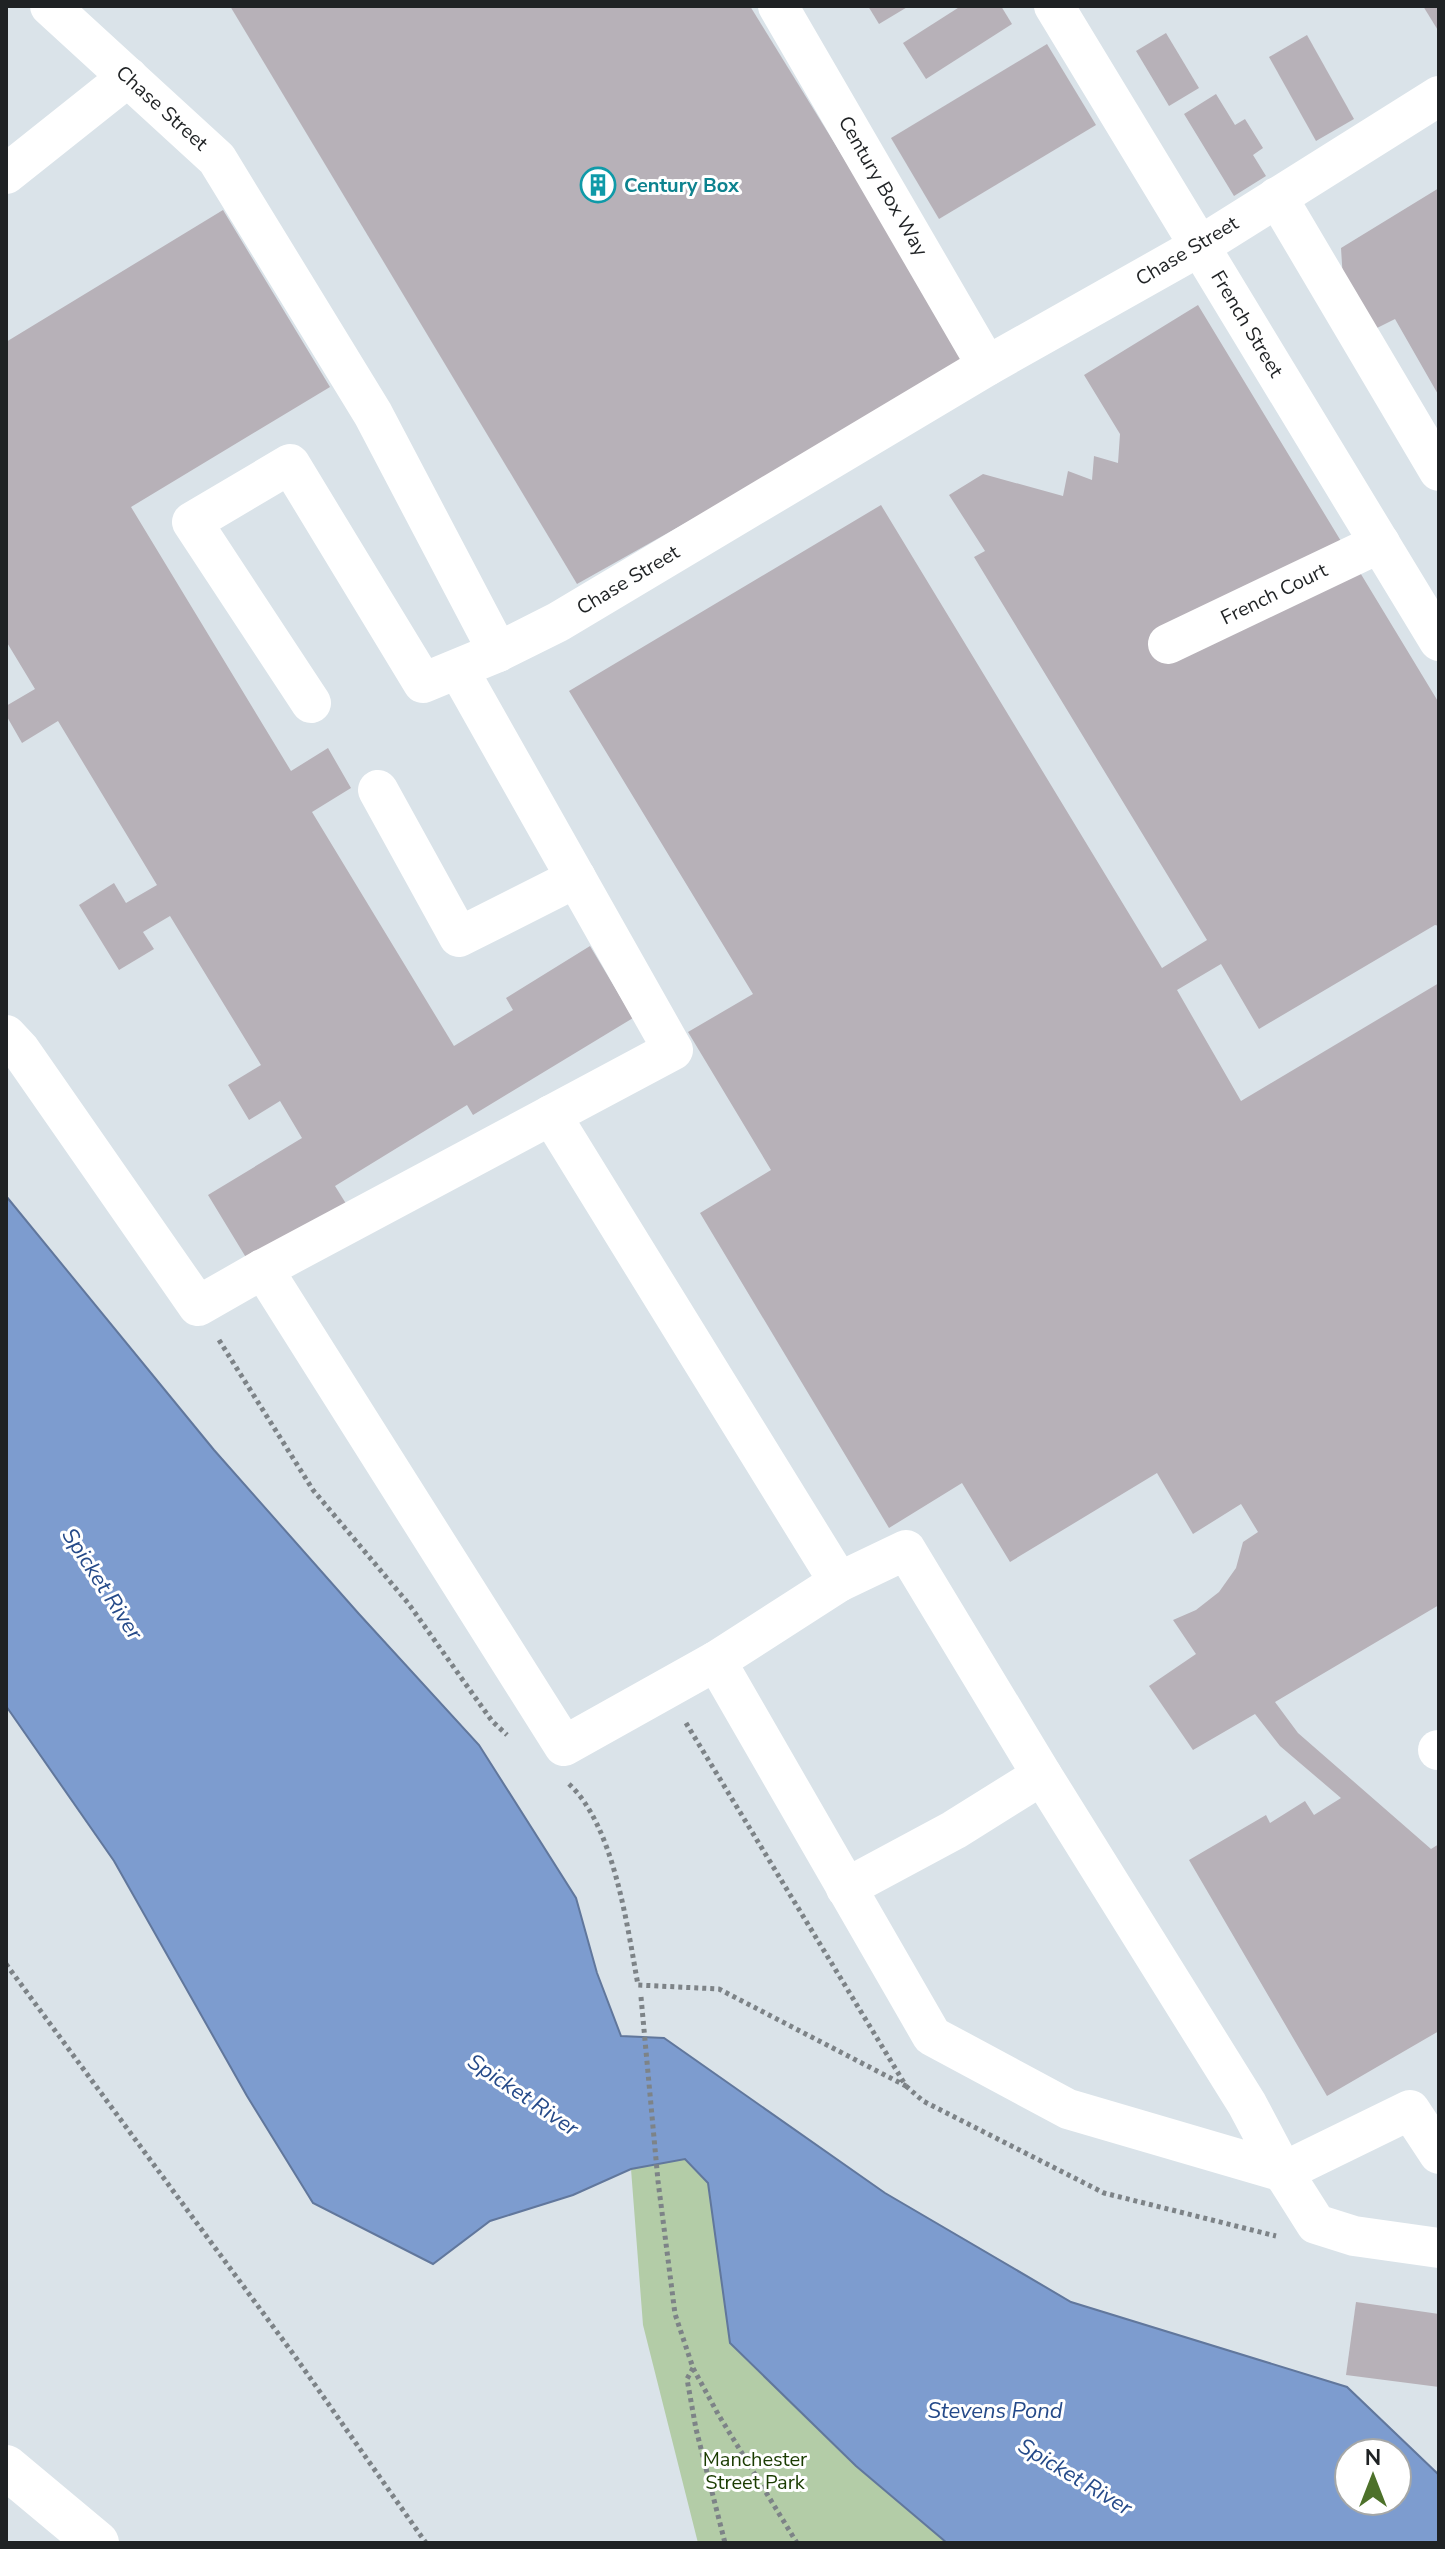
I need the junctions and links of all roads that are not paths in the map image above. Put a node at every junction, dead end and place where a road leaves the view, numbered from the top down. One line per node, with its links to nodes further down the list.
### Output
1 (50, 6): 4 (street, Chase Street)
2 (778, 6): 9 (street, Century Box Way)
3 (1054, 6): 8 (street, French Street)
4 (128, 77): 6 (street); 14 (street, Chase Street)
5 (1439, 96): 7 (street, Chase Street)
6 (6, 174)
7 (1277, 197): 8 (street, Chase Street); 10 (street)
8 (1200, 246): 9 (street, Chase Street); 11 (street, French Street)
9 (987, 366): 14 (street, Chase Street)
10 (1439, 471)
11 (1380, 543): 12 (street, French Street); 13 (street, French Court)
12 (1439, 641)
13 (1168, 644)
14 (498, 652): 15 (street)
15 (458, 669): 16 (street); 18 (street)
16 (311, 703)
17 (378, 790): 18 (street)
18 (576, 878): 20 (street)
19 (6, 1035): 21 (street)
20 (551, 1115): 21 (street); 22 (street)
21 (263, 1269): 23 (street)
22 (839, 1582): 23 (street); 24 (street)
23 (716, 1661): 25 (street)
24 (1042, 1775): 25 (street); 28 (street)
25 (846, 1888): 28 (street)
26 (1425, 2100): 27 (street); 28 (street)
27 (1439, 2154)
28 (1283, 2172): 29 (street)
29 (1439, 2248)
30 (6, 2467): 31 (main road)
31 (93, 2540)

